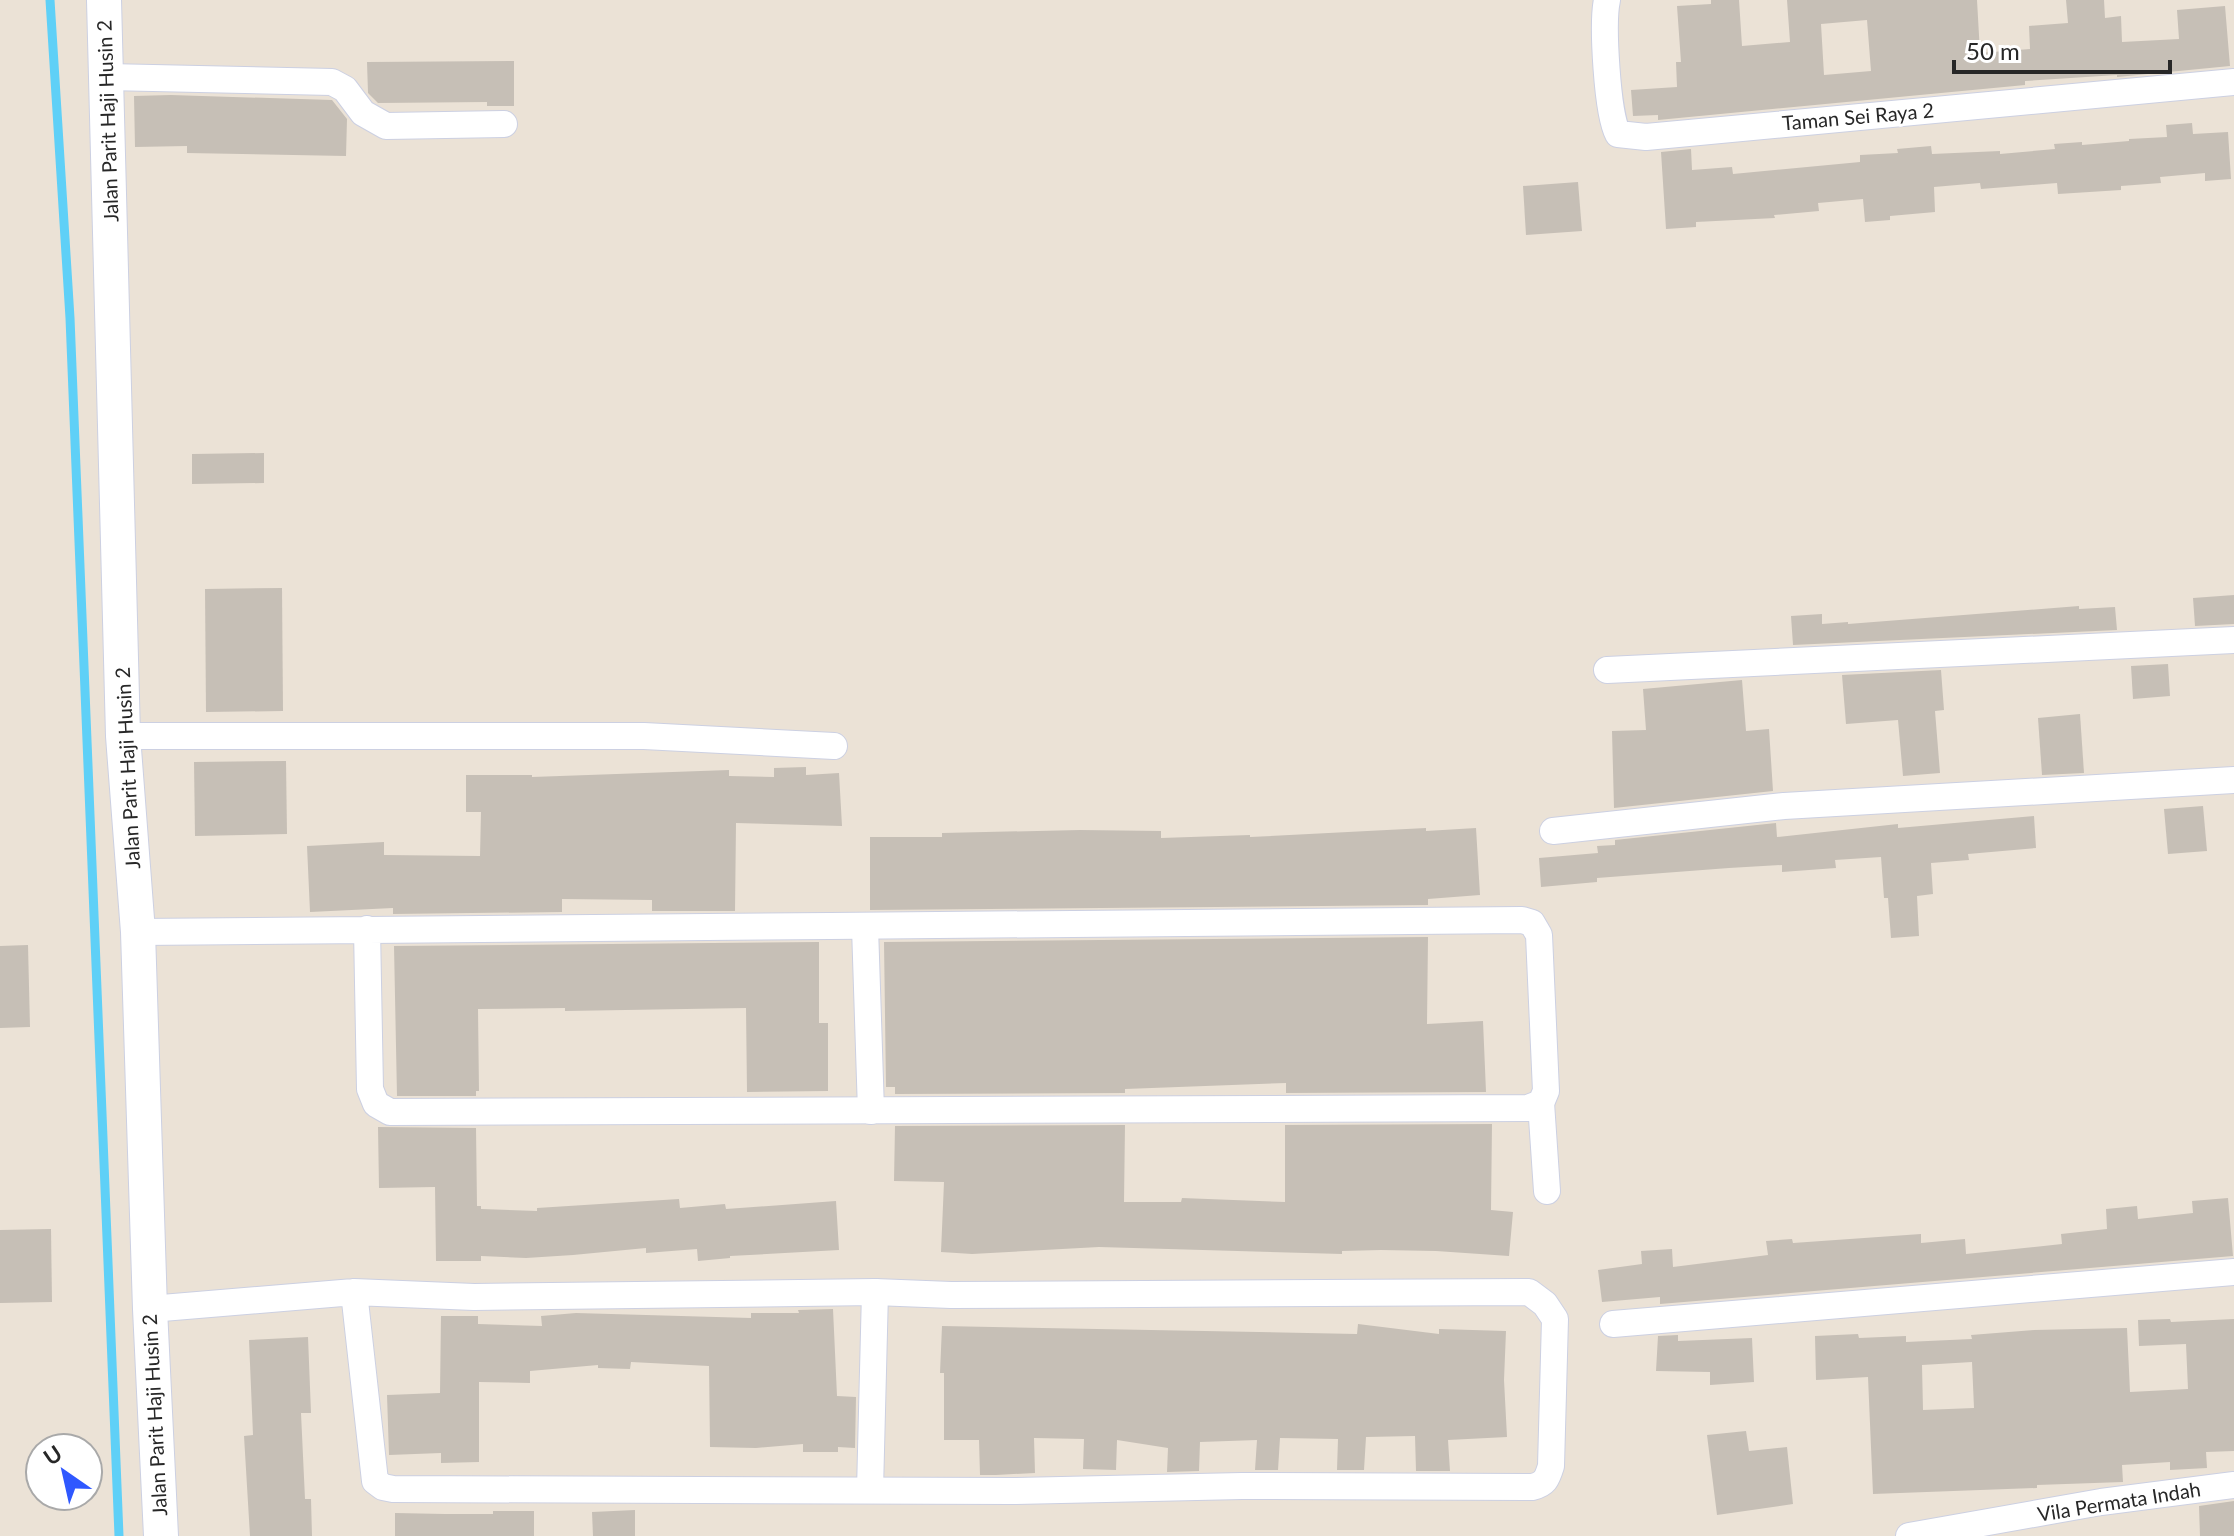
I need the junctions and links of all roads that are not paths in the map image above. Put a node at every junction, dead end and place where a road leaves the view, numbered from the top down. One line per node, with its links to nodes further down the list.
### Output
1 (104, 0): 3 (street, Jalan Parit Haji Husin 2)
2 (1607, 0): 4 (street, Taman Sei Raya 2)
3 (107, 77): 5 (street); 8 (street, Jalan Parit Haji Husin 2)
4 (2234, 82)
5 (504, 124)
6 (2234, 640): 7 (street)
7 (1607, 670)
8 (123, 736): 9 (street); 14 (street, Jalan Parit Haji Husin 2)
9 (834, 746)
10 (2234, 780): 11 (street)
11 (1553, 831)
12 (865, 927): 13 (street); 15 (street); 16 (street)
13 (367, 929): 14 (street); 16 (street)
14 (138, 932): 21 (street, Jalan Parit Haji Husin 2)
15 (1541, 1103): 16 (street); 17 (street)
16 (871, 1111)
17 (1547, 1191)
18 (2234, 1272): 22 (street)
19 (354, 1292): 20 (street); 21 (street); 24 (street)
20 (875, 1292): 24 (street); 24 (street)
21 (150, 1309): 25 (street, Jalan Parit Haji Husin 2)
22 (1613, 1324)
23 (2234, 1485): 26 (street, Vila Permata Indah)
24 (870, 1490)
25 (161, 1536)
26 (1909, 1536)

